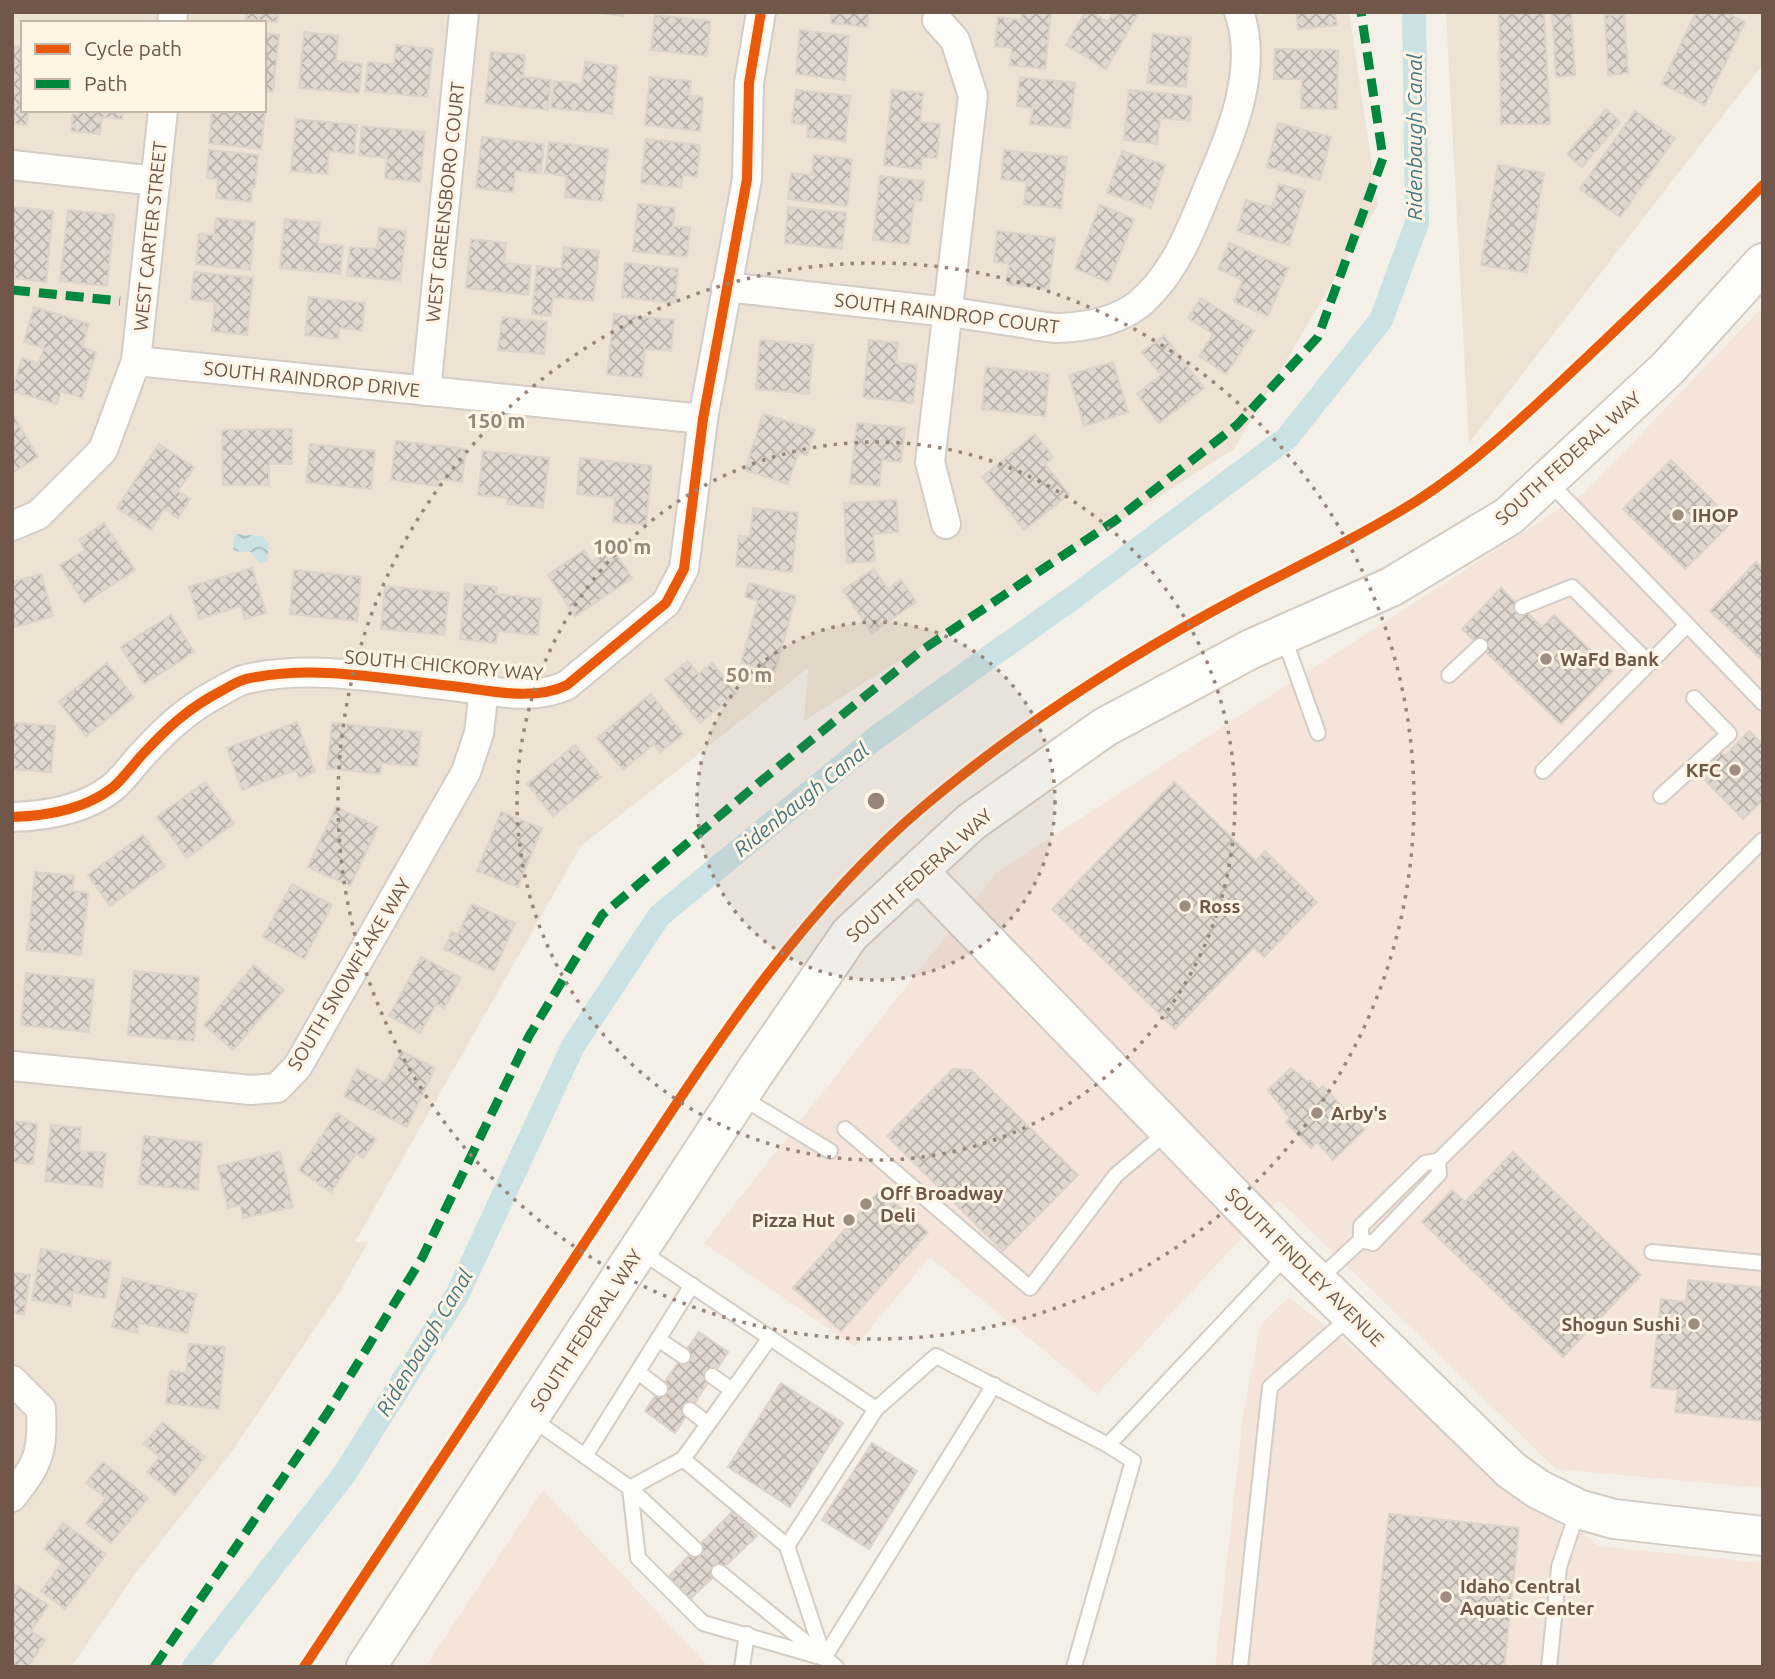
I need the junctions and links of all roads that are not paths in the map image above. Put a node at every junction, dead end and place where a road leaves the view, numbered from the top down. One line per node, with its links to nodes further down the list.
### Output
1 (464, 12): 12 (street, WEST GREENSBORO COURT)
2 (761, 12): 9 (street, SOUTH CHICKORY WAY)
3 (1239, 12): 10 (street, SOUTH RAINDROP COURT)
4 (937, 20): 10 (street)
5 (163, 112): 7 (street, WEST CARTER STREET)
6 (12, 164): 7 (street)
7 (156, 181): 11 (street, WEST CARTER STREET)
8 (1763, 263): 14 (main road, SOUTH FEDERAL WAY)
9 (726, 287): 10 (street, SOUTH RAINDROP COURT); 13 (street, SOUTH CHICKORY WAY)
10 (948, 312): 15 (street)
11 (136, 361): 12 (street, SOUTH RAINDROP DRIVE); 16 (street)
12 (426, 391): 13 (street, SOUTH RAINDROP DRIVE)
13 (703, 419): 23 (street, SOUTH CHICKORY WAY)
14 (1547, 481): 18 (lane); 19 (main road, SOUTH FEDERAL WAY)
15 (946, 524)
16 (12, 526)
17 (1522, 607): 21 (lane)
18 (1686, 625): 21 (lane); 25 (lane)
19 (1283, 635): 26 (lane); 31 (main road, SOUTH FEDERAL WAY)
20 (1480, 646): 22 (lane)
21 (1649, 663): 27 (lane)
22 (1449, 675)
23 (484, 690): 29 (street, SOUTH CHICKORY WAY); 32 (street, SOUTH SNOWFLAKE WAY)
24 (1694, 698): 28 (lane)
25 (1763, 703)
26 (1318, 733)
27 (1543, 771)
28 (1661, 796)
29 (12, 817)
30 (1763, 840): 41 (lane)
31 (918, 871): 33 (main road, SOUTH FEDERAL WAY); 35 (main road, SOUTH FINDLEY AVENUE)
32 (12, 1066)
33 (739, 1096): 36 (lane); 37 (main road, SOUTH FEDERAL WAY)
34 (845, 1129): 35 (lane)
35 (1170, 1129): 39 (main road, SOUTH FINDLEY AVENUE)
36 (830, 1151)
37 (639, 1250): 42 (lane); 55 (main road, SOUTH FEDERAL WAY)
38 (1652, 1252): 40 (lane)
39 (1288, 1253): 41 (main road, SOUTH FINDLEY AVENUE); 57 (lane)
40 (1763, 1263)
41 (1318, 1280): 43 (main road, SOUTH FINDLEY AVENUE)
42 (692, 1285): 44 (lane); 45 (lane)
43 (1352, 1315): 62 (main road, SOUTH FINDLEY AVENUE); 72 (lane)
44 (658, 1339): 46 (lane); 47 (lane)
45 (769, 1339): 52 (lane); 53 (lane)
46 (683, 1356)
47 (638, 1372): 51 (lane); 58 (lane)
48 (712, 1376): 52 (lane)
49 (12, 1380): 61 (street)
50 (994, 1385): 53 (lane); 57 (lane); 68 (lane)
51 (660, 1389)
52 (732, 1390): 56 (lane)
53 (876, 1409): 64 (lane)
54 (690, 1410): 56 (lane)
55 (530, 1417): 58 (lane); 69 (main road, SOUTH FEDERAL WAY)
56 (708, 1424): 59 (lane)
57 (1108, 1445): 71 (lane)
58 (585, 1456): 60 (lane)
59 (683, 1459): 60 (lane); 64 (lane)
60 (631, 1488): 65 (lane); 67 (lane)
61 (12, 1497)
62 (1578, 1509): 63 (main road, SOUTH FINDLEY AVENUE); 73 (lane)
63 (1763, 1536)
64 (788, 1546): 68 (lane)
65 (695, 1549)
66 (719, 1572): 68 (lane)
67 (747, 1634): 68 (lane); 70 (lane)
68 (830, 1662)
69 (366, 1667)
70 (742, 1667)
71 (1074, 1667)
72 (1240, 1667)
73 (1549, 1667)

